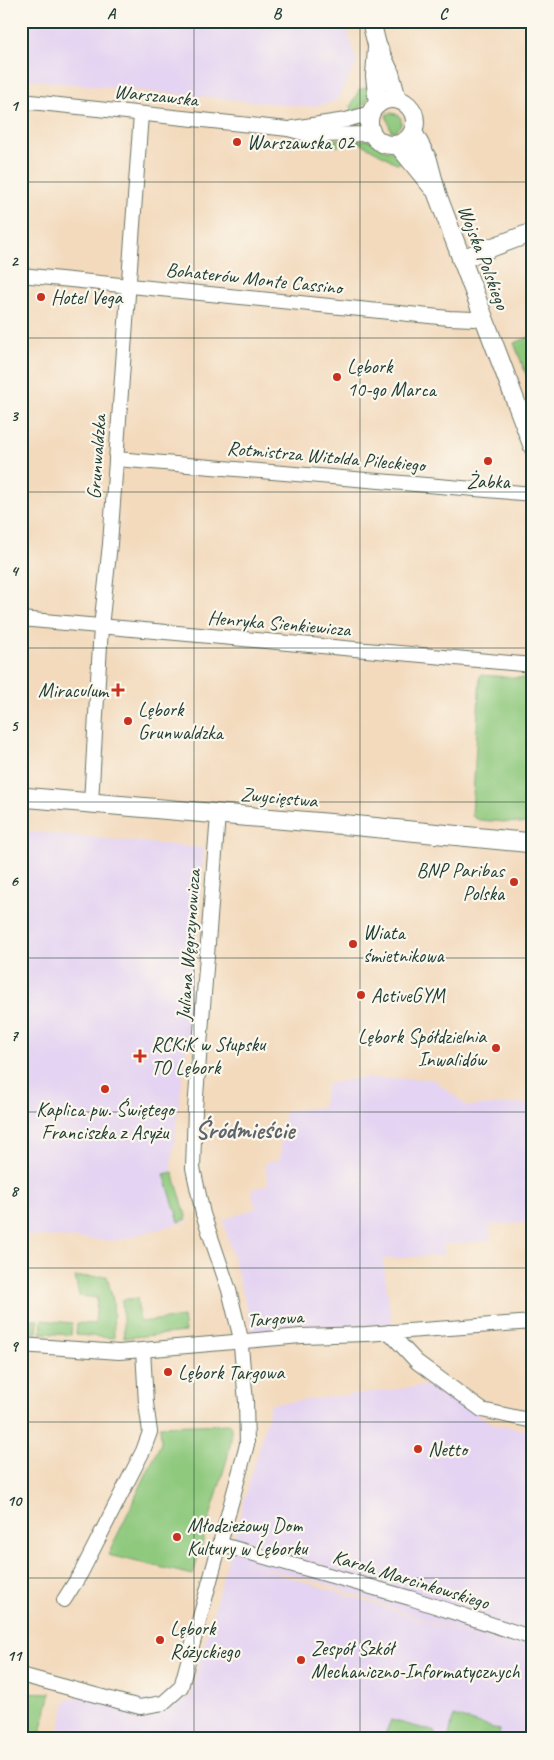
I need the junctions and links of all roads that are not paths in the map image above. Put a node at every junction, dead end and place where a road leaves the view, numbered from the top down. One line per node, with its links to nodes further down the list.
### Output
1 (371, 21): 2 (street)
2 (377, 45): 3 (street); 5 (street)
3 (397, 99): 5 (street); 8 (street)
4 (21, 101): 6 (street, Warszawska)
5 (375, 108): 7 (street, Warszawska); 9 (street)
6 (141, 114): 7 (street, Warszawska); 15 (street, Grunwaldzka)
7 (288, 129): 9 (street, Warszawska)
8 (413, 132): 10 (street); 11 (street, Wojska Polskiego)
9 (372, 134): 10 (street)
10 (398, 145): 11 (street, Wojska Polskiego)
11 (438, 194): 13 (street, Wojska Polskiego)
12 (533, 232): 13 (street)
13 (461, 259): 16 (street, Wojska Polskiego)
14 (21, 275): 15 (street, Bohaterów Monte Cassino)
15 (129, 285): 16 (street, Bohaterów Monte Cassino); 18 (street, Grunwaldzka)
16 (483, 316): 17 (street, Wojska Polskiego)
17 (533, 447)
18 (116, 459): 19 (street, Rotmistrza Witolda Pileckiego); 21 (street, Grunwaldzka)
19 (533, 494)
20 (21, 620): 21 (street, Henryka Sienkiewicza)
21 (101, 627): 22 (street, Henryka Sienkiewicza); 24 (street, Grunwaldzka)
22 (533, 665)
23 (21, 797): 24 (main road, Zwycięstwa)
24 (91, 803): 25 (main road, Zwycięstwa)
25 (218, 814): 26 (main road, Zwycięstwa); 29 (street, Juliana Węgrzynowicza)
26 (533, 843)
27 (533, 1322): 28 (street, Targowa)
28 (389, 1332): 29 (street, Targowa); 32 (street)
29 (240, 1341): 31 (street, Targowa); 33 (street, Juliana Węgrzynowicza)
30 (21, 1345): 31 (street, Targowa)
31 (143, 1350): 34 (street)
32 (533, 1421)
33 (219, 1544): 35 (street, Karola Marcinkowskiego); 36 (street, Juliana Węgrzynowicza)
34 (64, 1600)
35 (533, 1638)
36 (21, 1675)

